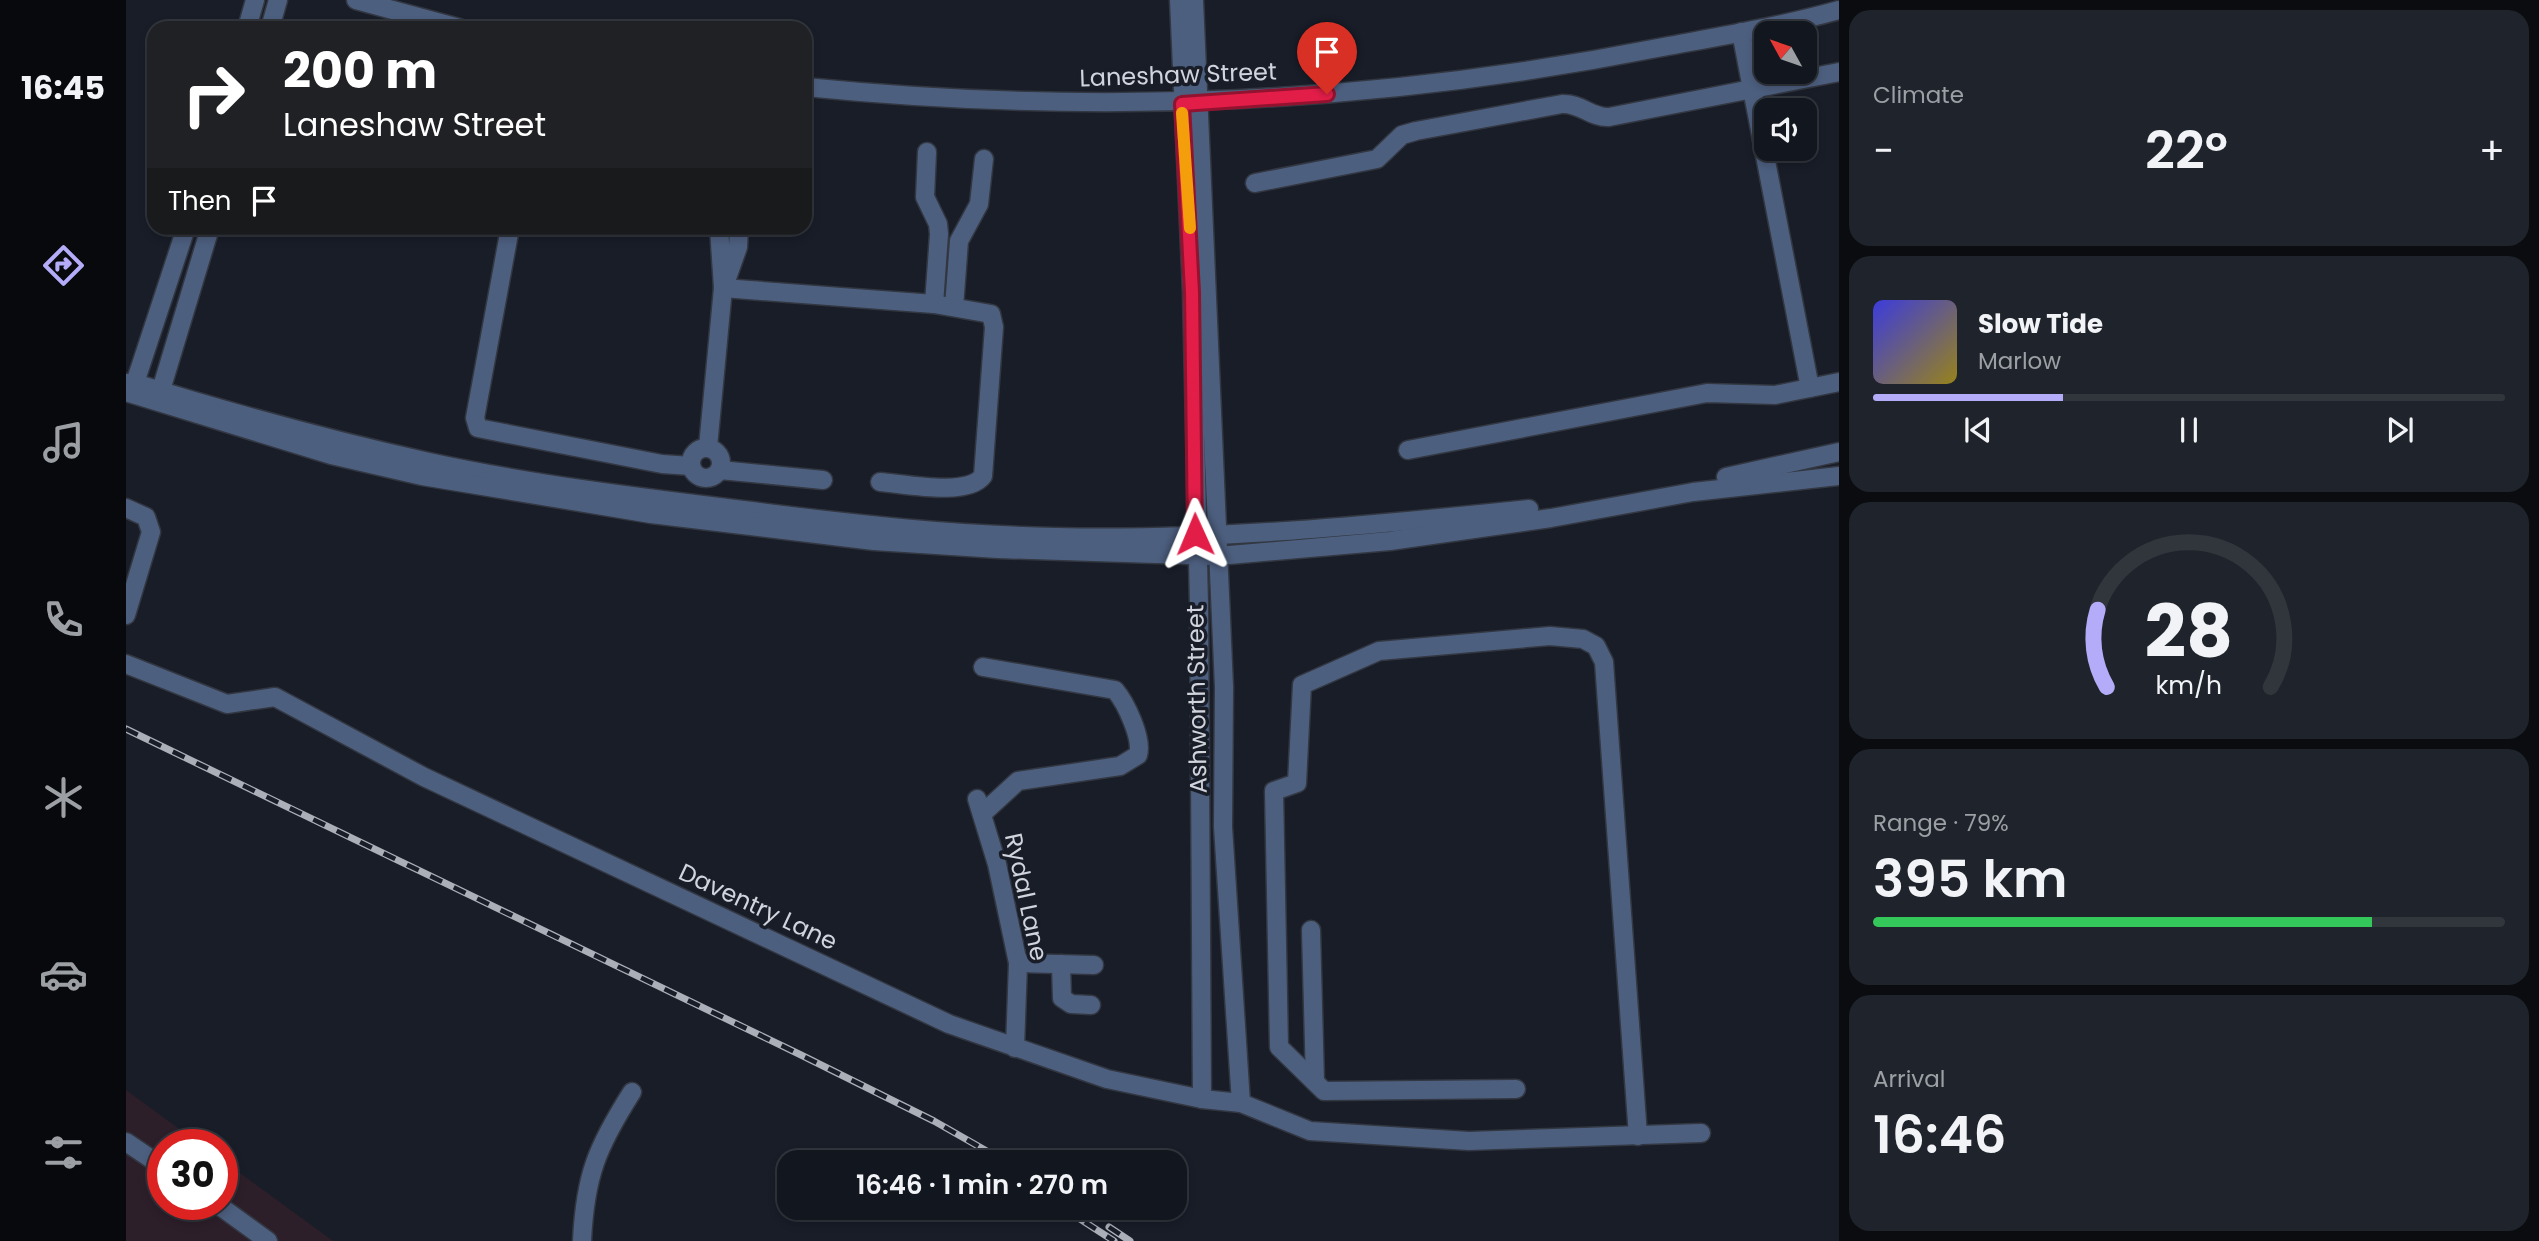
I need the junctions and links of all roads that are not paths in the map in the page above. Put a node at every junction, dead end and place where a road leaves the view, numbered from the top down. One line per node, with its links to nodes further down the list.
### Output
1 (255, 0): 7 (street)
2 (278, 0): 8 (street)
3 (356, 0): 9 (street)
4 (1180, 0): 14 (street, Ashworth Street)
5 (1194, 0): 14 (street, Ashworth Street)
6 (1839, 10): 10 (street, Laneshaw Street)
7 (249, 21)
8 (272, 21)
9 (433, 21)
10 (1741, 32): 13 (street); 14 (street, Laneshaw Street)
11 (1839, 72): 13 (street)
12 (812, 88): 14 (street, Laneshaw Street)
13 (1752, 89): 17 (street); 28 (street)
14 (1191, 103): 40 (street, Ashworth Street); 41 (street, Ashworth Street)
15 (928, 152): 24 (street)
16 (984, 159): 25 (street)
17 (1255, 183)
18 (184, 235): 27 (street)
19 (208, 235): 29 (street)
20 (509, 235): 33 (street)
21 (719, 235): 23 (street)
22 (739, 235): 23 (street)
23 (723, 288): 24 (street); 30 (street)
24 (934, 304): 25 (street)
25 (954, 307): 37 (street)
26 (1839, 382): 28 (street)
27 (129, 388): 29 (street)
28 (1810, 388): 31 (street)
29 (158, 397): 41 (street); 43 (street)
30 (708, 447): 33 (street); 34 (street)
31 (1408, 450)
32 (1839, 452): 38 (street)
33 (691, 466): 34 (street)
34 (720, 470): 36 (street)
35 (1839, 476): 38 (street)
36 (823, 480)
37 (880, 482)
38 (1692, 486): 40 (street); 42 (street)
39 (126, 508): 44 (street)
40 (1216, 533): 41 (street); 42 (street, Ashworth Street)
41 (1195, 534): 43 (street, Ashworth Street)
42 (1218, 556): 43 (street); 57 (street, Ashworth Street)
43 (1195, 557): 56 (street, Ashworth Street)
44 (126, 615)
45 (126, 664): 52 (street, Daventry Lane)
46 (983, 667): 48 (street, Rydal Lane)
47 (1311, 930): 53 (street)
48 (1018, 963): 49 (street); 52 (street, Rydal Lane)
49 (1062, 964): 50 (street); 51 (street)
50 (1094, 965)
51 (1091, 1006)
52 (1015, 1048): 56 (street, Daventry Lane)
53 (1315, 1082): 54 (street); 59 (street)
54 (1516, 1089)
55 (632, 1092): 64 (street)
56 (1202, 1099): 57 (street, Daventry Lane)
57 (1241, 1103): 59 (street, Daventry Lane)
58 (1701, 1133): 59 (street, Daventry Lane)
59 (1638, 1136)
60 (126, 1142): 61 (street)
61 (147, 1156)
62 (238, 1219): 63 (street)
63 (268, 1241)
64 (582, 1241)

